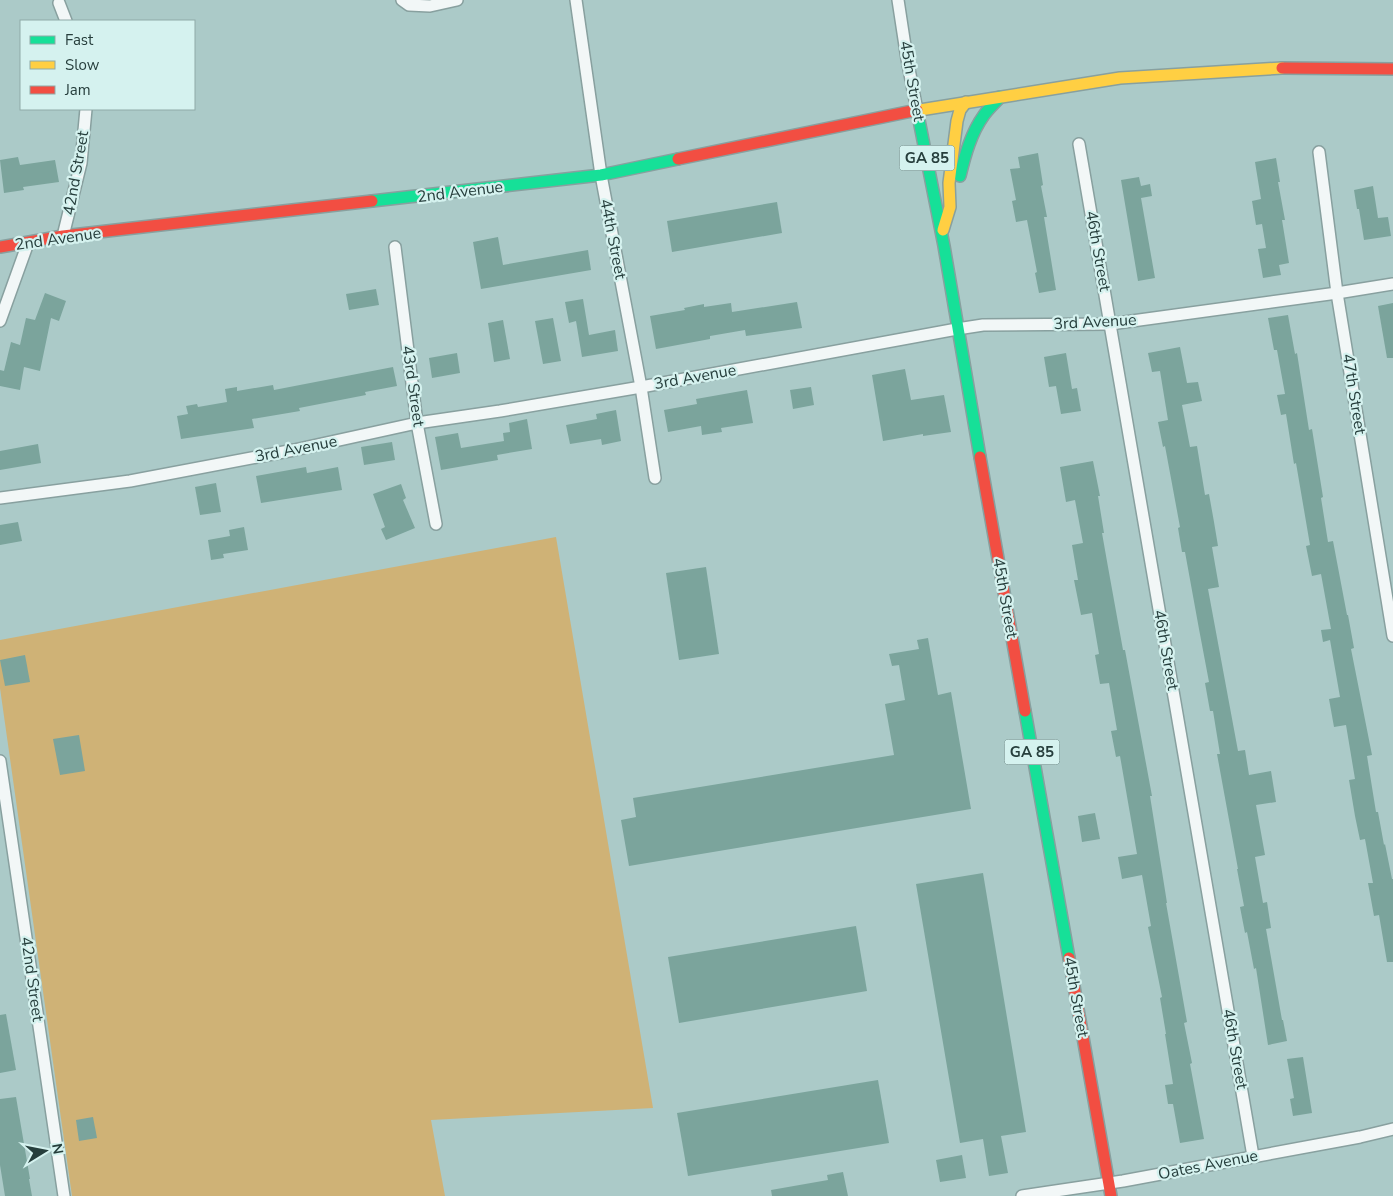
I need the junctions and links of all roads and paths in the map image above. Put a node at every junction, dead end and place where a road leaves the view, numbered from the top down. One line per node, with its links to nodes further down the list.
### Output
1 (402, 0): 2 (street)
2 (457, 0)
3 (576, 0): 14 (street, 44th Street)
4 (898, 0): 11 (street, 45th Street)
5 (59, 3): 6 (street)
6 (66, 20)
7 (1393, 69): 8 (main road, 2nd Avenue)
8 (1000, 97): 9 (main road, 2nd Avenue); 15 (main road)
9 (966, 102): 11 (main road, 2nd Avenue); 15 (main road)
10 (86, 110): 17 (street, 42nd Street)
11 (917, 110): 14 (main road, 2nd Avenue); 16 (main road, 45th Street / GA 85)
12 (1079, 144): 24 (street, 46th Street)
13 (1319, 152): 22 (street, 47th Street)
14 (601, 175): 17 (main road, 2nd Avenue); 26 (street, 44th Street)
15 (950, 208): 16 (main road)
16 (942, 234): 25 (main road, 45th Street / GA 85)
17 (63, 236): 18 (main road, 2nd Avenue)
18 (28, 243): 19 (main road, 2nd Avenue); 23 (street)
19 (0, 247)
20 (395, 247): 27 (street, 43rd Street)
21 (1393, 284): 22 (street, 3rd Avenue)
22 (1338, 293): 24 (street, 3rd Avenue); 31 (street, 47th Street)
23 (0, 321)
24 (1110, 324): 25 (street, 3rd Avenue); 34 (street, 46th Street)
25 (957, 329): 26 (street, 3rd Avenue); 35 (main road, 45th Street / GA 85)
26 (641, 387): 27 (street, 3rd Avenue); 28 (street, 44th Street)
27 (417, 424): 29 (street, 3rd Avenue); 30 (street, 43rd Street)
28 (655, 478)
29 (0, 498)
30 (436, 524)
31 (1393, 636)
32 (0, 761): 36 (street, 42nd Street)
33 (1393, 1129): 34 (street, Oates Avenue)
34 (1253, 1156): 35 (street, Oates Avenue)
35 (1109, 1182): 37 (street, Oates Avenue); 38 (main road, 45th Street / GA 85)
36 (64, 1196)
37 (1022, 1196)
38 (1111, 1196)

